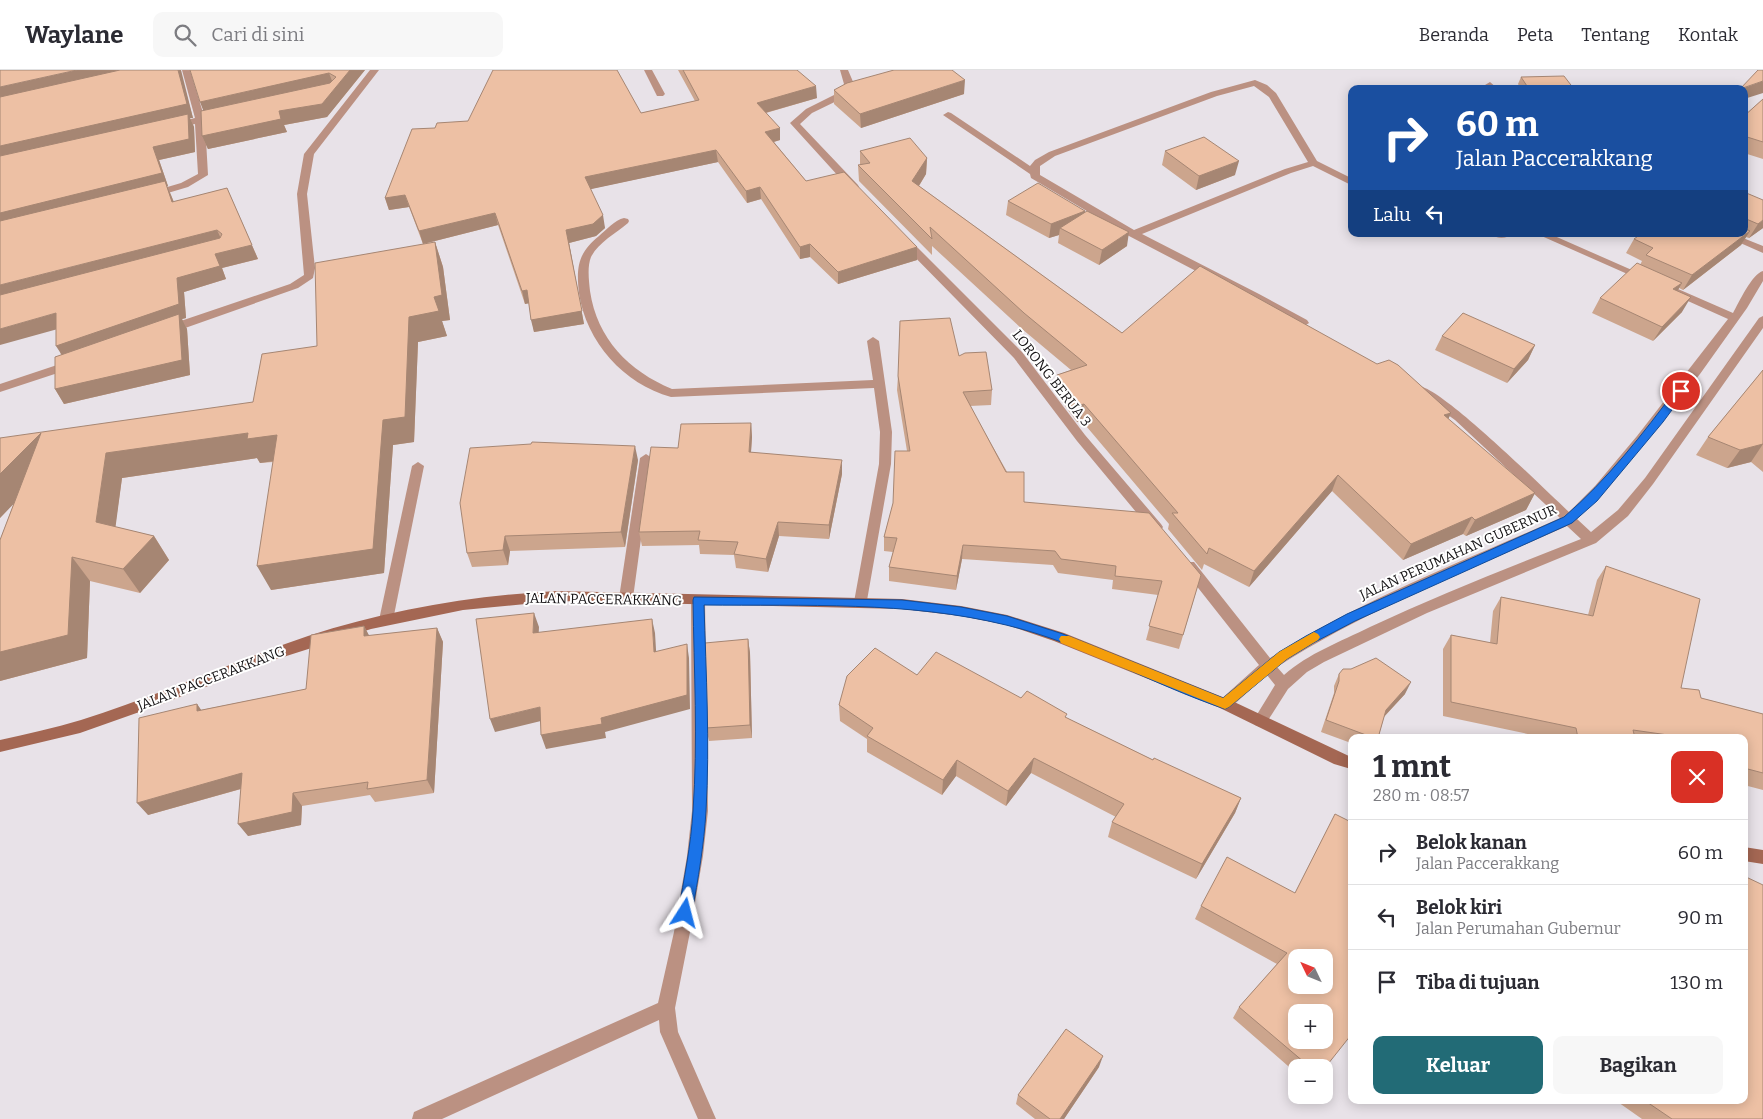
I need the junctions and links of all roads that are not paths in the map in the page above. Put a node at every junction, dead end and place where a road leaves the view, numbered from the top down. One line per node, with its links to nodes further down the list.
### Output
1 (186, 70): 8 (street)
2 (375, 70): 26 (street)
3 (648, 70): 5 (street)
4 (844, 70): 13 (street)
5 (660, 94)
6 (228, 114): 8 (street)
7 (948, 115): 11 (street)
8 (200, 120): 9 (street); 14 (street)
9 (162, 129)
10 (1314, 163): 11 (street); 12 (street); 16 (street)
11 (1033, 172): 16 (street)
12 (1348, 180)
13 (863, 196)
14 (142, 197)
15 (624, 221): 29 (street)
16 (1134, 234): 25 (street)
17 (900, 235): 35 (street, LORONG BERUA 3)
18 (1549, 237): 23 (street)
19 (1732, 237): 20 (street)
20 (1763, 250)
21 (1763, 274): 22 (street, JALAN PERUMAHAN GUBERNUR)
22 (1757, 291): 23 (street, JALAN PERUMAHAN GUBERNUR)
23 (1735, 318): 34 (street, JALAN PERUMAHAN GUBERNUR)
24 (1763, 320): 36 (street)
25 (1314, 329)
26 (159, 333)
27 (873, 341): 29 (street)
28 (84, 359): 31 (street)
29 (879, 384): 40 (street)
30 (1413, 385): 34 (street)
31 (0, 388)
32 (646, 458): 38 (street)
33 (418, 466): 41 (street)
34 (1568, 520): 36 (street); 42 (street, JALAN PERUMAHAN GUBERNUR)
35 (1162, 534)
36 (1591, 540): 43 (street)
37 (1180, 556): 42 (street)
38 (626, 598): 39 (main road, JALAN PACCERAKKANG); 41 (main road, JALAN PACCERAKKANG)
39 (698, 600): 40 (main road, JALAN PACCERAKKANG); 50 (street)
40 (861, 602): 44 (main road, JALAN PACCERAKKANG)
41 (386, 620): 46 (main road, JALAN PACCERAKKANG)
42 (1268, 666): 43 (street); 44 (street, JALAN PERUMAHAN GUBERNUR)
43 (1283, 685): 45 (street)
44 (1225, 704): 45 (main road, JALAN PACCERAKKANG)
45 (1260, 722): 47 (main road, JALAN PACCERAKKANG)
46 (0, 746)
47 (1348, 762)
48 (1748, 855): 49 (main road)
49 (1763, 857)
50 (666, 1008): 51 (street); 52 (street)
51 (421, 1119)
52 (707, 1119)

